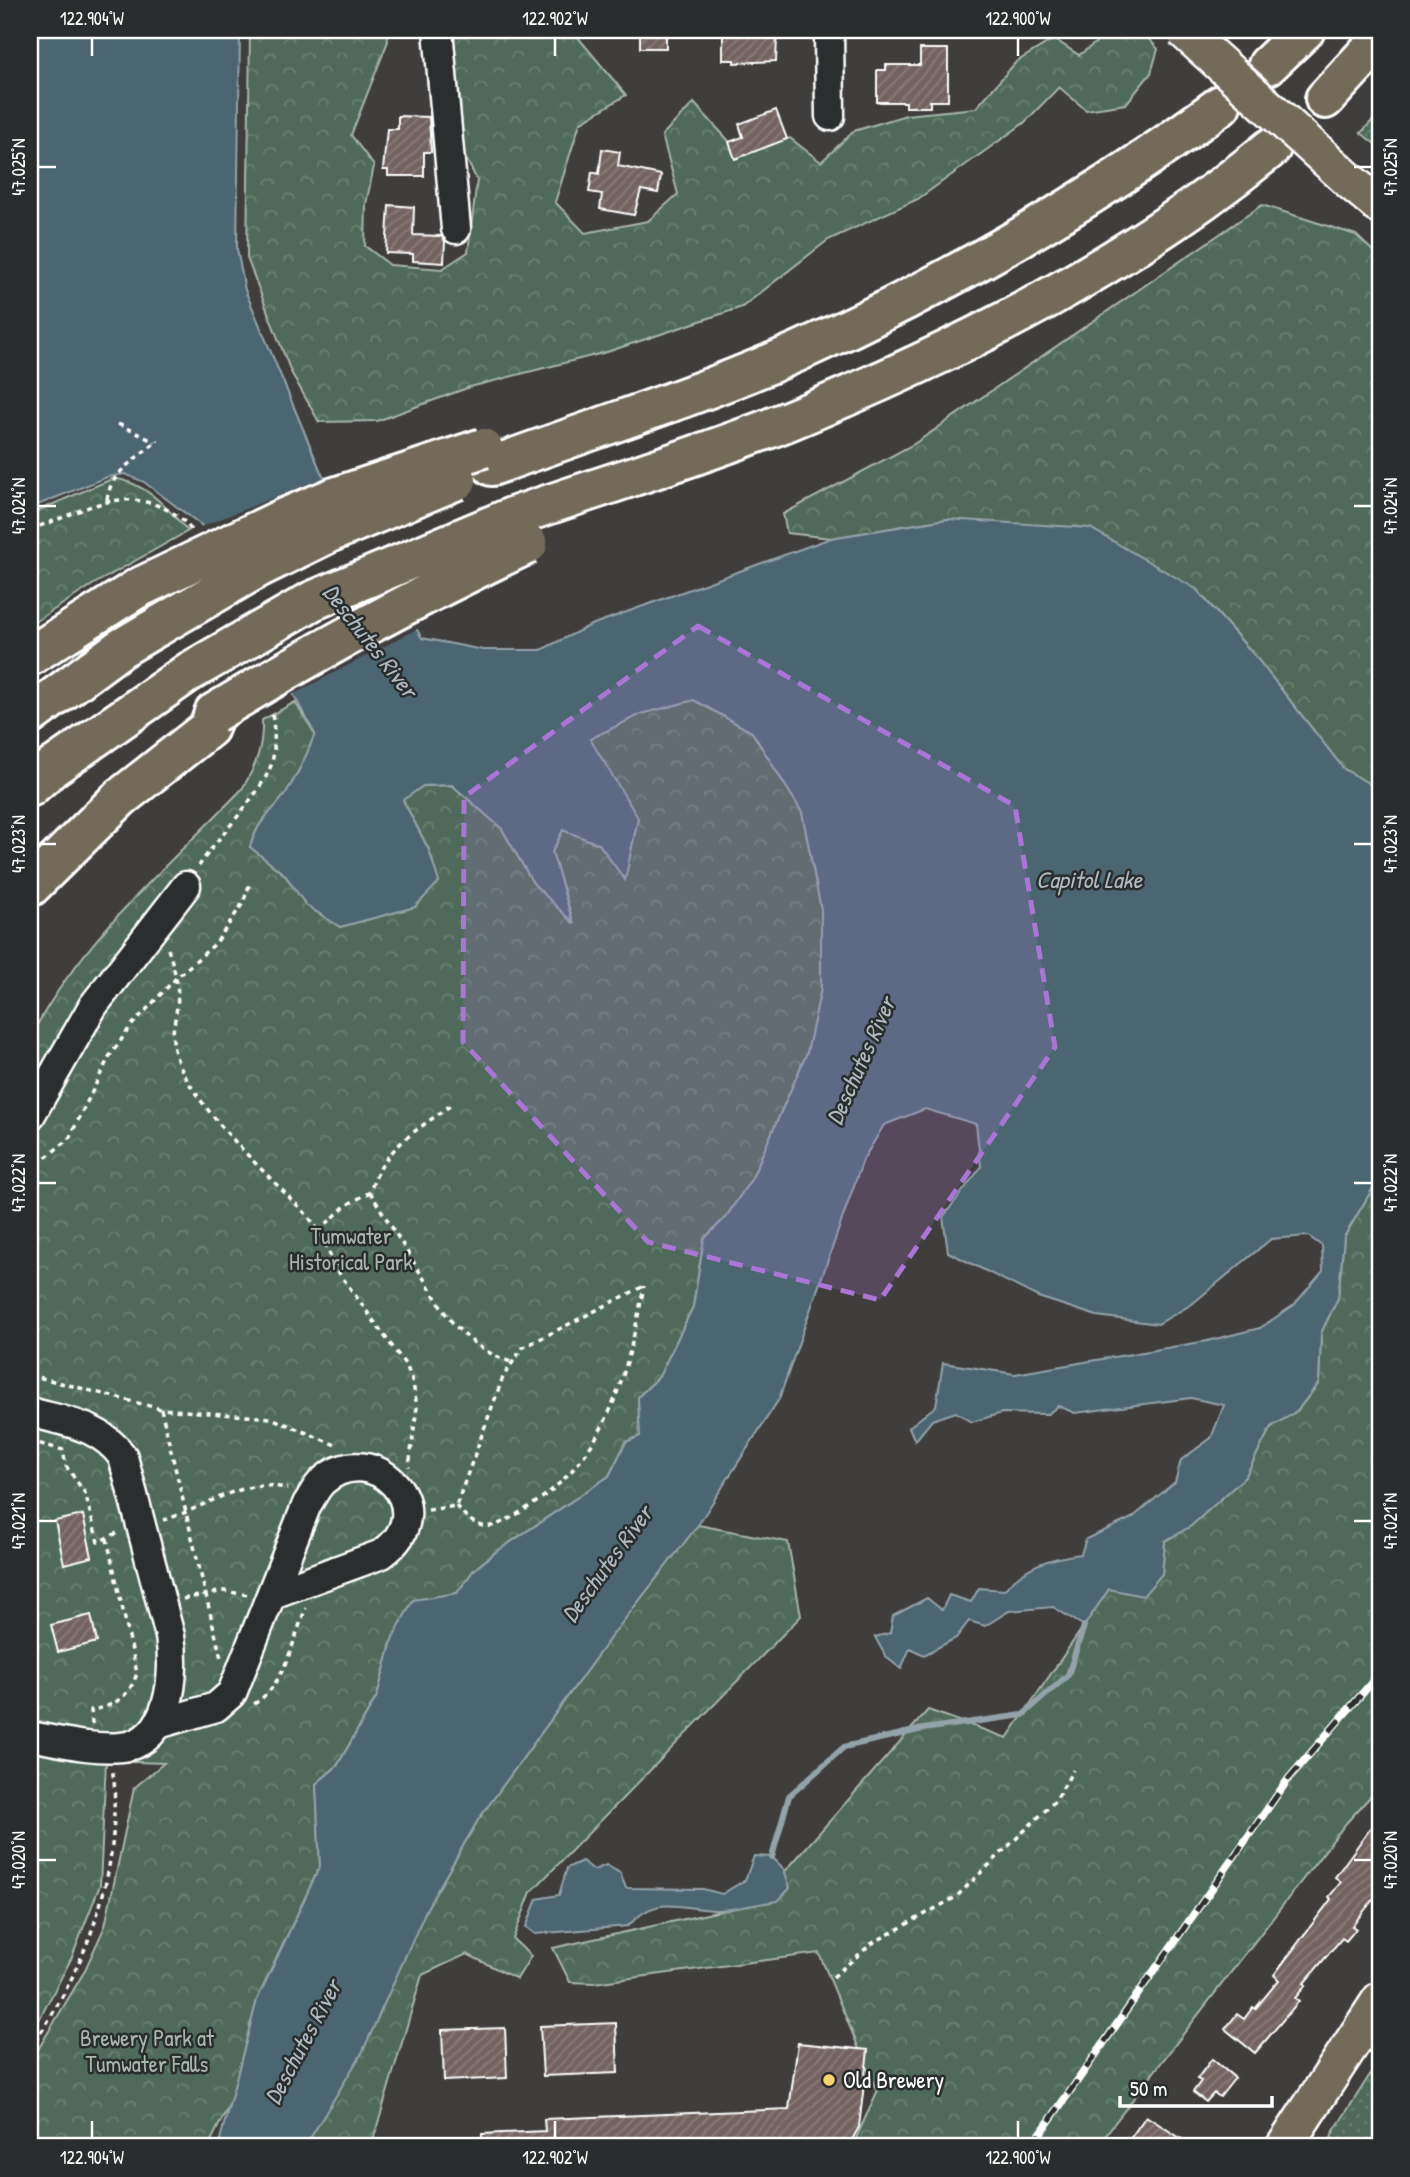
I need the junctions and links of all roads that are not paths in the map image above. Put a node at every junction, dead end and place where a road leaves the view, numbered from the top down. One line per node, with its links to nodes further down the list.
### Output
1 (438, 30): 12 (street)
2 (829, 30): 9 (street)
3 (1183, 30): 11 (main road, bridge)
4 (1306, 30): 6 (highway)
5 (1380, 39): 7 (highway)
6 (1268, 65)
7 (1325, 99)
8 (1221, 105): 13 (highway)
9 (830, 116)
10 (1271, 148): 14 (highway)
11 (1380, 206)
12 (456, 229)
13 (487, 457): 15 (highway, bridge); 17 (highway, bridge)
14 (520, 530): 16 (highway, bridge); 18 (highway, bridge)
15 (30, 656)
16 (214, 713): 19 (highway); 21 (highway)
17 (30, 715)
18 (30, 787)
19 (30, 849)
20 (186, 886): 22 (street)
21 (30, 887)
22 (30, 1116)
23 (30, 1412): 25 (street)
24 (265, 1595): 24 (street); 25 (street)
25 (158, 1724): 26 (street)
26 (30, 1736)
27 (1380, 2000): 28 (main road)
28 (1284, 2147)

